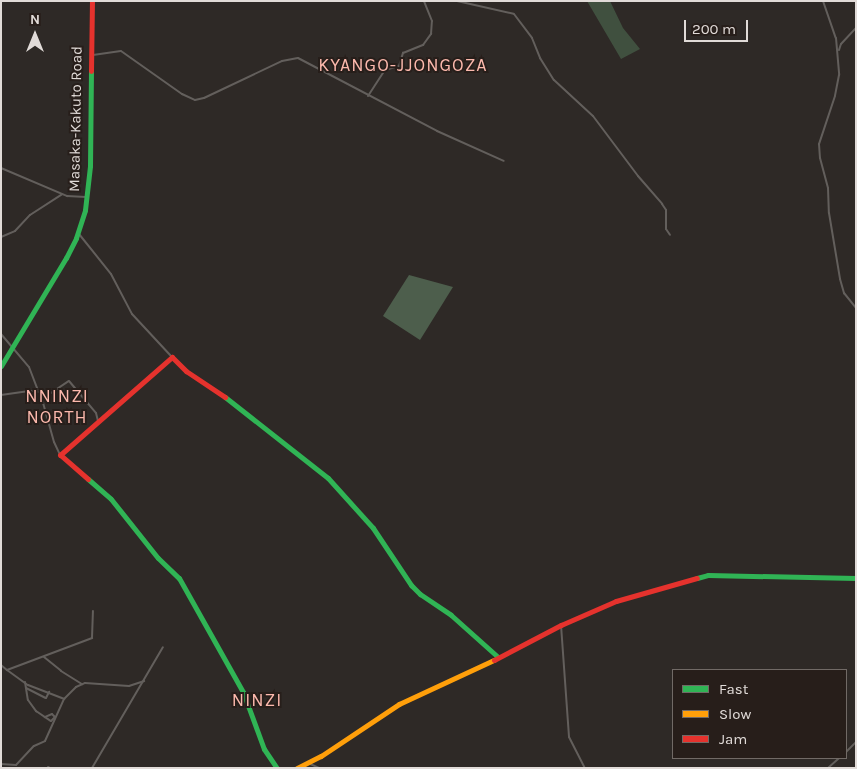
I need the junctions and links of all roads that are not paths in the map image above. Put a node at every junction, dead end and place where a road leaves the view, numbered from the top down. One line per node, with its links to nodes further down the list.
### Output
1 (92, 1): 7 (main road, Masaka-Kakuto Road)
2 (424, 1): 8 (street)
3 (458, 1): 14 (street)
4 (823, 1): 6 (street)
5 (856, 28): 6 (street)
6 (838, 52): 16 (street)
7 (90, 56): 8 (street); 12 (main road, Masaka-Kakuto Road)
8 (368, 96): 9 (street)
9 (504, 160)
10 (1, 168): 11 (street)
11 (62, 194): 12 (street); 15 (street)
12 (87, 197): 13 (main road, Masaka-Kakuto Road)
13 (78, 233): 18 (main road, Masaka-Kakuto Road); 19 (street)
14 (670, 235)
15 (1, 237)
16 (856, 308)
17 (1, 334): 18 (street)
18 (13, 347): 20 (main road, Masaka-Kakuto Road); 21 (street)
19 (172, 357): 24 (main road); 31 (main road)
20 (1, 366)
21 (38, 391): 22 (street); 23 (street)
22 (1, 395)
23 (42, 400): 24 (street); 25 (street)
24 (98, 421): 25 (main road)
25 (60, 455): 47 (main road)
26 (856, 578): 28 (main road)
27 (93, 611): 30 (street)
28 (561, 625): 31 (main road); 50 (street)
29 (163, 647): 34 (street)
30 (42, 657): 33 (street); 36 (street)
31 (498, 657): 44 (main road)
32 (1, 665): 33 (street)
33 (7, 670): 35 (street)
34 (144, 681): 36 (street); 46 (street)
35 (25, 682): 37 (street); 38 (street)
36 (82, 684): 39 (street)
37 (26, 688): 38 (street); 40 (street)
38 (49, 692): 39 (street)
39 (64, 699): 45 (street)
40 (45, 717)
41 (856, 742): 42 (street)
42 (847, 751)
43 (838, 759): 51 (street)
44 (308, 763): 48 (main road); 49 (street)
45 (1, 764)
46 (92, 768)
47 (277, 768)
48 (297, 768)
49 (319, 768)
50 (585, 768)
51 (828, 768)

